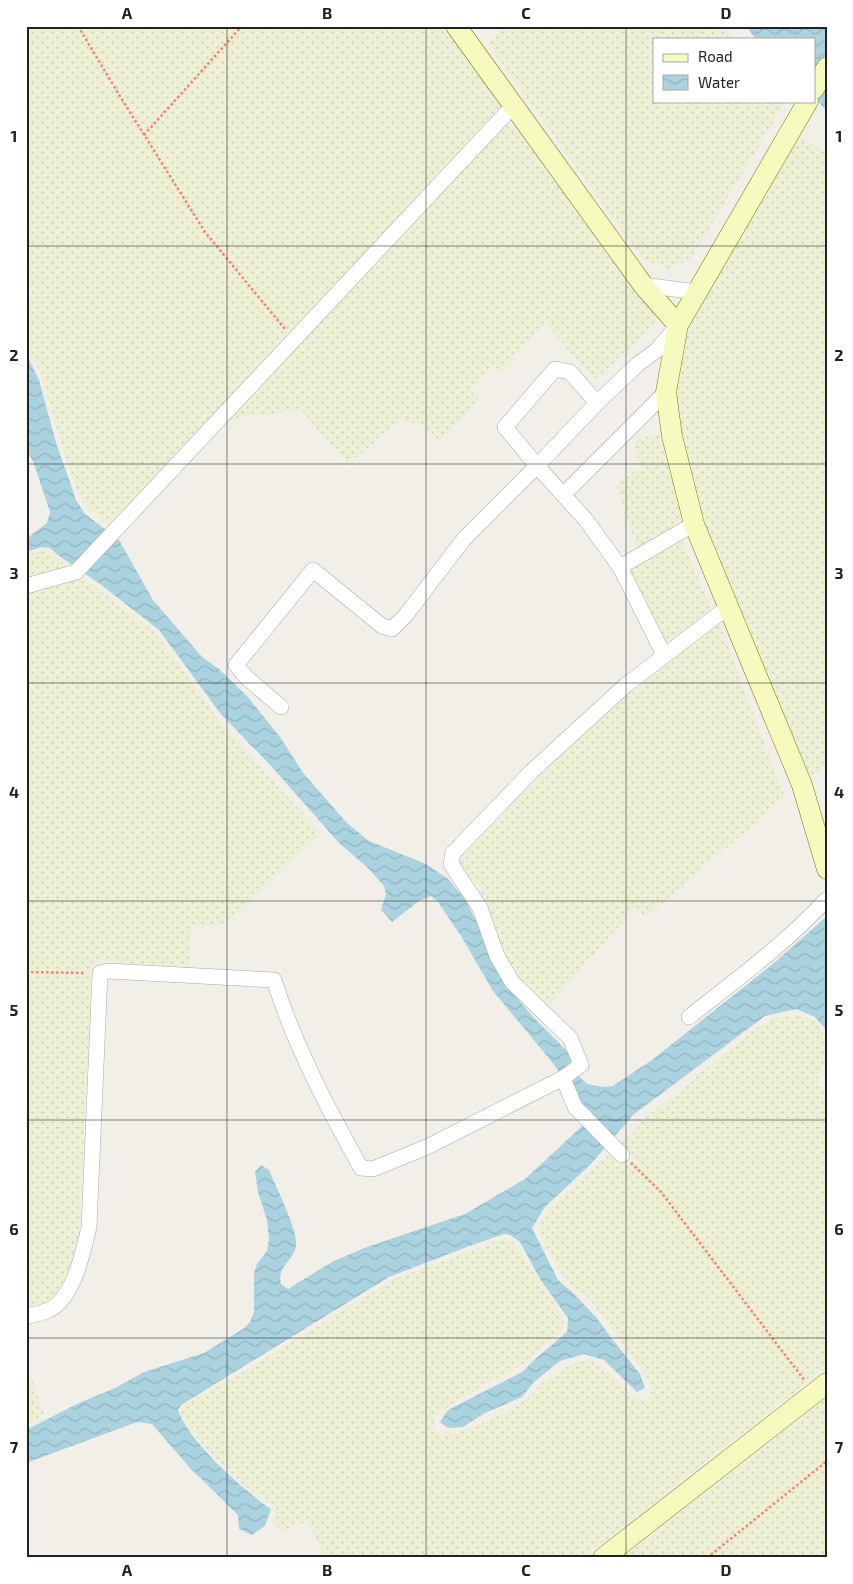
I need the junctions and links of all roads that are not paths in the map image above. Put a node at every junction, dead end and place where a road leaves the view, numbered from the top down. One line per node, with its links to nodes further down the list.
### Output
1 (456, 26): 5 (street)
2 (827, 67): 3 (street)
3 (816, 87)
4 (808, 102): 7 (street)
5 (512, 106): 6 (street); 15 (street)
6 (642, 286): 7 (street); 8 (street)
7 (697, 292): 8 (street)
8 (678, 325): 9 (street); 10 (street)
9 (666, 392): 12 (street); 13 (street)
10 (597, 403): 11 (street); 11 (street)
11 (537, 466): 12 (street); 18 (street)
12 (563, 495): 14 (street)
13 (694, 524): 14 (street); 16 (street)
14 (620, 567): 17 (street)
15 (26, 586)
16 (728, 607): 17 (street); 19 (street)
17 (664, 655): 22 (street)
18 (280, 707)
19 (827, 869)
20 (827, 899): 21 (street)
21 (689, 1017)
22 (563, 1078): 23 (street); 24 (street)
23 (622, 1155)
24 (26, 1316)
25 (821, 1388): 26 (street)
26 (603, 1558)

